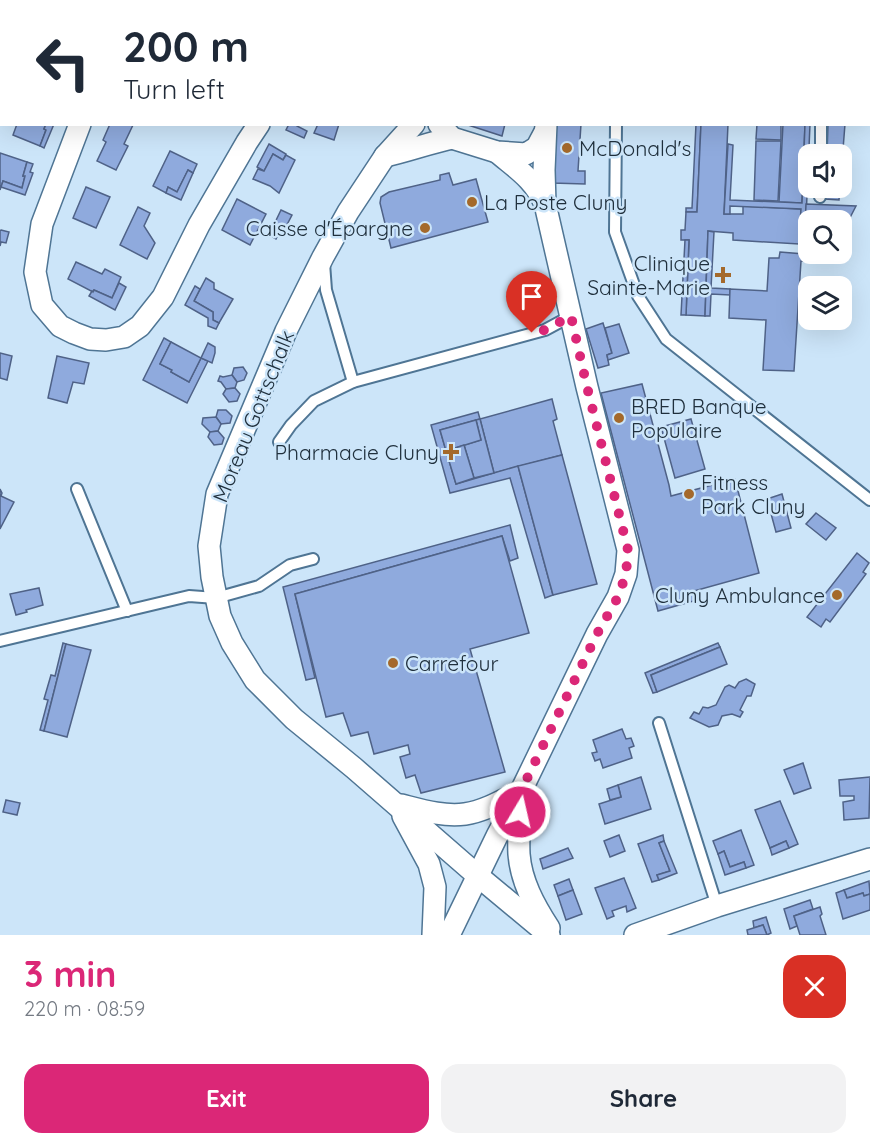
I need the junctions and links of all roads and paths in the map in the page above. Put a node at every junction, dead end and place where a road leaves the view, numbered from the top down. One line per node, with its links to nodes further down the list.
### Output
1 (79, 126): 2 (street)
2 (258, 126)
3 (412, 126): 10 (street, Moreau Gottschalk)
4 (616, 126): 17 (lane)
5 (821, 126): 8 (lane)
6 (545, 128): 9 (street); 11 (street)
7 (445, 131): 9 (street); 10 (street)
8 (821, 144)
9 (497, 152): 11 (street)
10 (385, 156): 12 (street, Moreau Gottschalk)
11 (545, 204): 13 (street)
12 (323, 257): 14 (lane); 19 (street, Moreau Gottschalk)
13 (571, 316): 14 (lane); 23 (street)
14 (353, 381): 15 (lane)
15 (279, 442)
16 (77, 489): 20 (lane)
17 (870, 500)
18 (313, 559): 19 (lane)
19 (216, 598): 20 (lane); 24 (street, Moreau Gottschalk)
20 (127, 611): 21 (lane)
21 (0, 641)
22 (659, 723): 27 (lane)
23 (521, 791): 24 (street); 26 (street); 30 (street)
24 (397, 805): 26 (street, Moreau Gottschalk); 28 (street)
25 (870, 859): 27 (street)
26 (478, 876): 29 (street); 30 (street, Moreau Gottschalk)
27 (717, 906): 31 (street)
28 (433, 935)
29 (449, 935)
30 (551, 935)
31 (635, 935)

